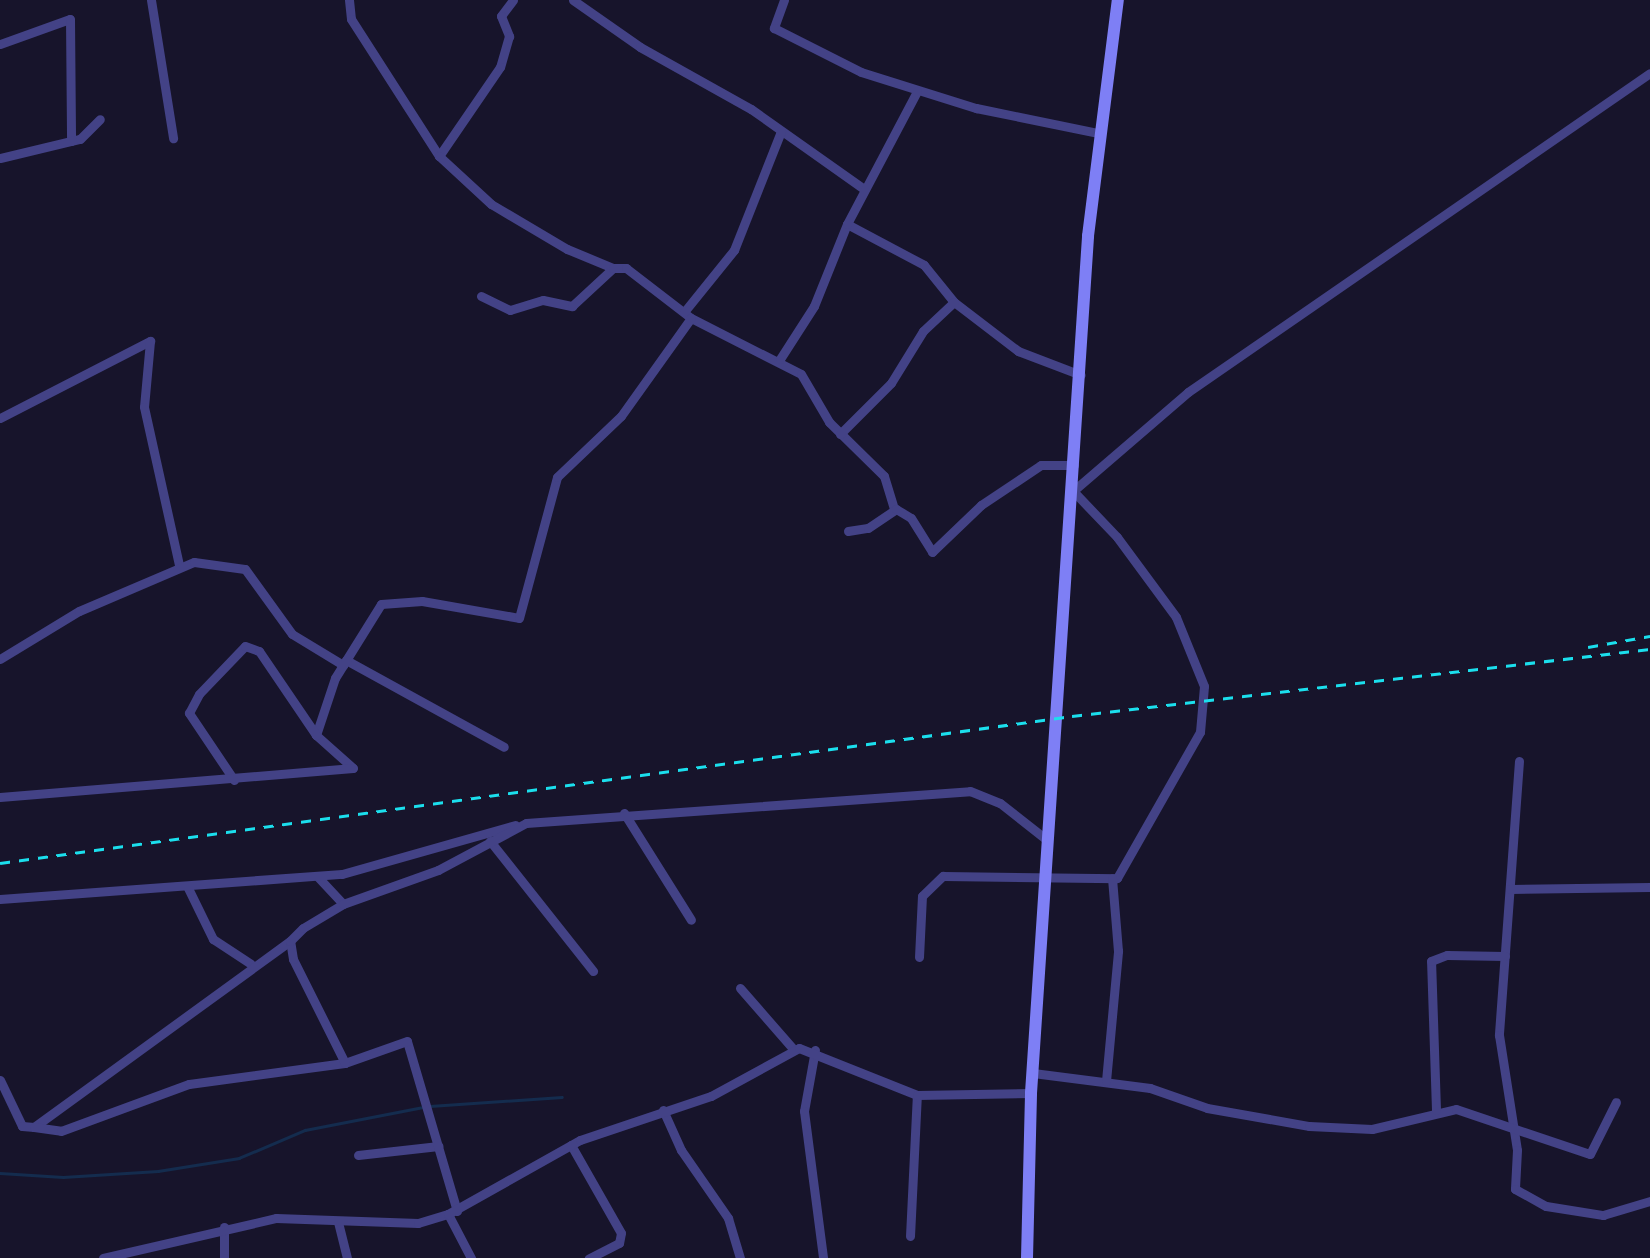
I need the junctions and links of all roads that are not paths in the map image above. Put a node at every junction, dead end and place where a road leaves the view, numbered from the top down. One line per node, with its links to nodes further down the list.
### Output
1 (151, 0): 13 (street)
2 (349, 0): 15 (street)
3 (513, 0): 15 (street)
4 (573, 0): 11 (street)
5 (784, 0): 9 (street)
6 (1118, 0): 12 (main road)
7 (0, 44): 14 (street)
8 (1650, 73): 28 (street)
9 (917, 91): 12 (street); 17 (street)
10 (100, 119): 14 (street)
11 (781, 131): 17 (street); 22 (street)
12 (1098, 133): 24 (main road)
13 (173, 138)
14 (71, 141): 16 (street)
15 (439, 156): 19 (street)
16 (0, 158)
17 (864, 189): 18 (street)
18 (847, 224): 21 (street); 23 (street)
19 (614, 268): 20 (street); 22 (street)
20 (481, 296)
21 (954, 302): 24 (street); 26 (street)
22 (687, 315): 23 (street); 33 (street)
23 (780, 359): 26 (street)
24 (1081, 374): 27 (main road)
25 (0, 418): 31 (street)
26 (839, 434): 29 (street)
27 (1074, 465): 28 (main road); 29 (street)
28 (1073, 491): 41 (main road); 44 (street)
29 (894, 509): 30 (street)
30 (848, 531)
31 (179, 565): 32 (street); 33 (street)
32 (0, 659)
33 (344, 662): 34 (street); 35 (street)
34 (316, 735): 37 (street); 37 (street)
35 (504, 747)
36 (1518, 761): 48 (street)
37 (234, 780): 38 (street)
38 (0, 797)
39 (624, 813): 40 (street); 41 (street); 51 (street)
40 (526, 823): 42 (street); 43 (street)
41 (1047, 840): 45 (main road)
42 (489, 841): 50 (street); 56 (street)
43 (317, 876): 47 (street); 50 (street)
44 (1112, 878): 45 (street); 63 (street)
45 (1046, 879): 54 (street); 61 (main road)
46 (1650, 887): 48 (street)
47 (188, 888): 49 (street); 55 (street)
48 (1510, 889): 53 (street)
49 (0, 899)
50 (343, 904): 52 (street)
51 (691, 920)
52 (290, 941): 55 (street); 60 (street)
53 (1505, 956): 68 (street); 69 (street)
54 (919, 957)
55 (251, 964): 70 (street)
56 (593, 971)
57 (740, 989): 58 (street)
58 (794, 1049): 59 (street); 67 (street)
59 (815, 1050): 65 (street); 85 (street)
60 (345, 1063): 70 (street); 72 (street)
61 (1033, 1073): 63 (street); 64 (main road)
62 (0, 1080): 70 (street)
63 (1106, 1081): 68 (street)
64 (1031, 1093): 65 (street); 86 (main road)
65 (917, 1095): 78 (street)
66 (1616, 1102): 69 (street)
67 (663, 1110): 71 (street); 84 (street)
68 (1436, 1110): 69 (street)
69 (1511, 1125): 74 (street)
70 (34, 1127)
71 (572, 1145): 75 (street); 83 (street)
72 (438, 1146): 73 (street); 75 (street)
73 (358, 1155)
74 (1650, 1202)
75 (453, 1213): 76 (street); 82 (street)
76 (338, 1222): 77 (street); 81 (street)
77 (224, 1227): 79 (street); 80 (street)
78 (910, 1236)
79 (104, 1258)
80 (224, 1258)
81 (347, 1258)
82 (471, 1258)
83 (589, 1258)
84 (740, 1258)
85 (823, 1258)
86 (1027, 1258)

